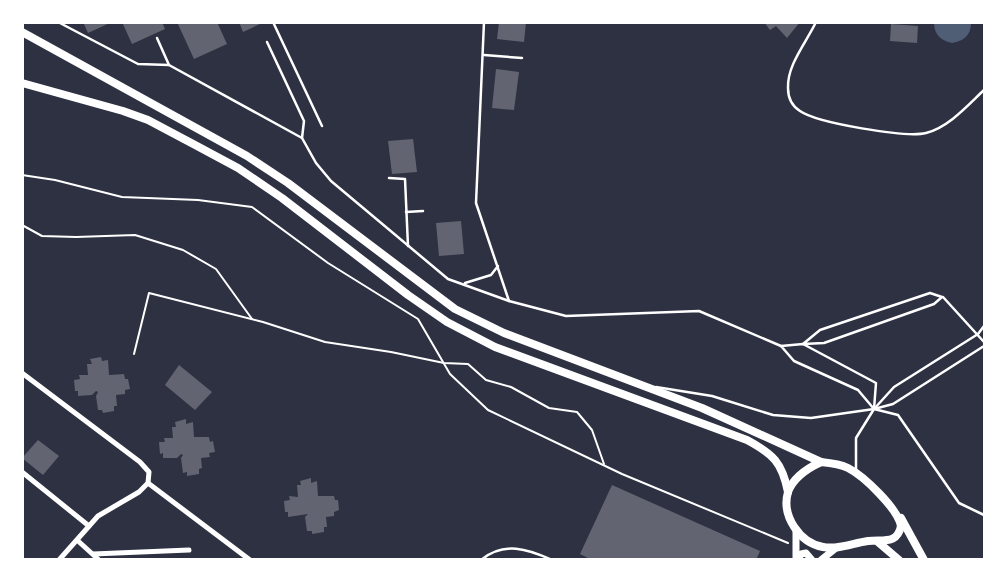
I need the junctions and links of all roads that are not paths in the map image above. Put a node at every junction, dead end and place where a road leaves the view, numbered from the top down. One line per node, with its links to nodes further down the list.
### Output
1 (58, 22): 10 (lane)
2 (273, 22): 13 (lane)
3 (484, 22): 8 (lane)
4 (816, 22): 12 (lane)
5 (22, 32): 30 (highway)
6 (157, 38): 10 (lane)
7 (268, 42): 14 (lane)
8 (484, 55): 9 (lane); 19 (lane)
9 (522, 58)
10 (169, 65): 14 (lane)
11 (22, 83): 36 (highway)
12 (984, 90)
13 (322, 126)
14 (302, 138): 18 (lane)
15 (389, 178): 17 (lane)
16 (423, 211): 17 (lane)
17 (406, 212): 18 (lane)
18 (408, 246): 20 (lane)
19 (498, 266): 20 (lane); 22 (lane)
20 (464, 283): 22 (lane)
21 (942, 297): 24 (lane); 26 (lane); 26 (lane)
22 (509, 301): 27 (lane)
23 (984, 326): 24 (lane)
24 (978, 334): 25 (lane); 31 (lane)
25 (984, 342)
26 (803, 344): 27 (lane); 31 (lane)
27 (781, 346): 31 (lane)
28 (984, 346): 31 (lane)
29 (22, 373): 35 (street)
30 (647, 386): 31 (lane); 32 (highway)
31 (874, 409): 34 (lane); 38 (lane)
32 (821, 462): 34 (highway); 36 (highway)
33 (22, 472): 39 (street)
34 (856, 473): 37 (highway)
35 (148, 483): 39 (street); 48 (street)
36 (788, 492): 40 (highway)
37 (897, 514): 42 (highway); 55 (highway)
38 (984, 515)
39 (89, 526): 41 (street)
40 (796, 531): 43 (highway); 51 (main road)
41 (77, 540): 45 (street); 46 (street)
42 (877, 541): 43 (highway); 54 (highway)
43 (836, 548): 53 (main road)
44 (189, 550): 45 (street)
45 (93, 554): 47 (street)
46 (59, 560)
47 (99, 560)
48 (250, 560)
49 (481, 560): 50 (lane)
50 (552, 560)
51 (797, 560): 52 (main road)
52 (812, 560)
53 (821, 560)
54 (899, 560)
55 (924, 560)

